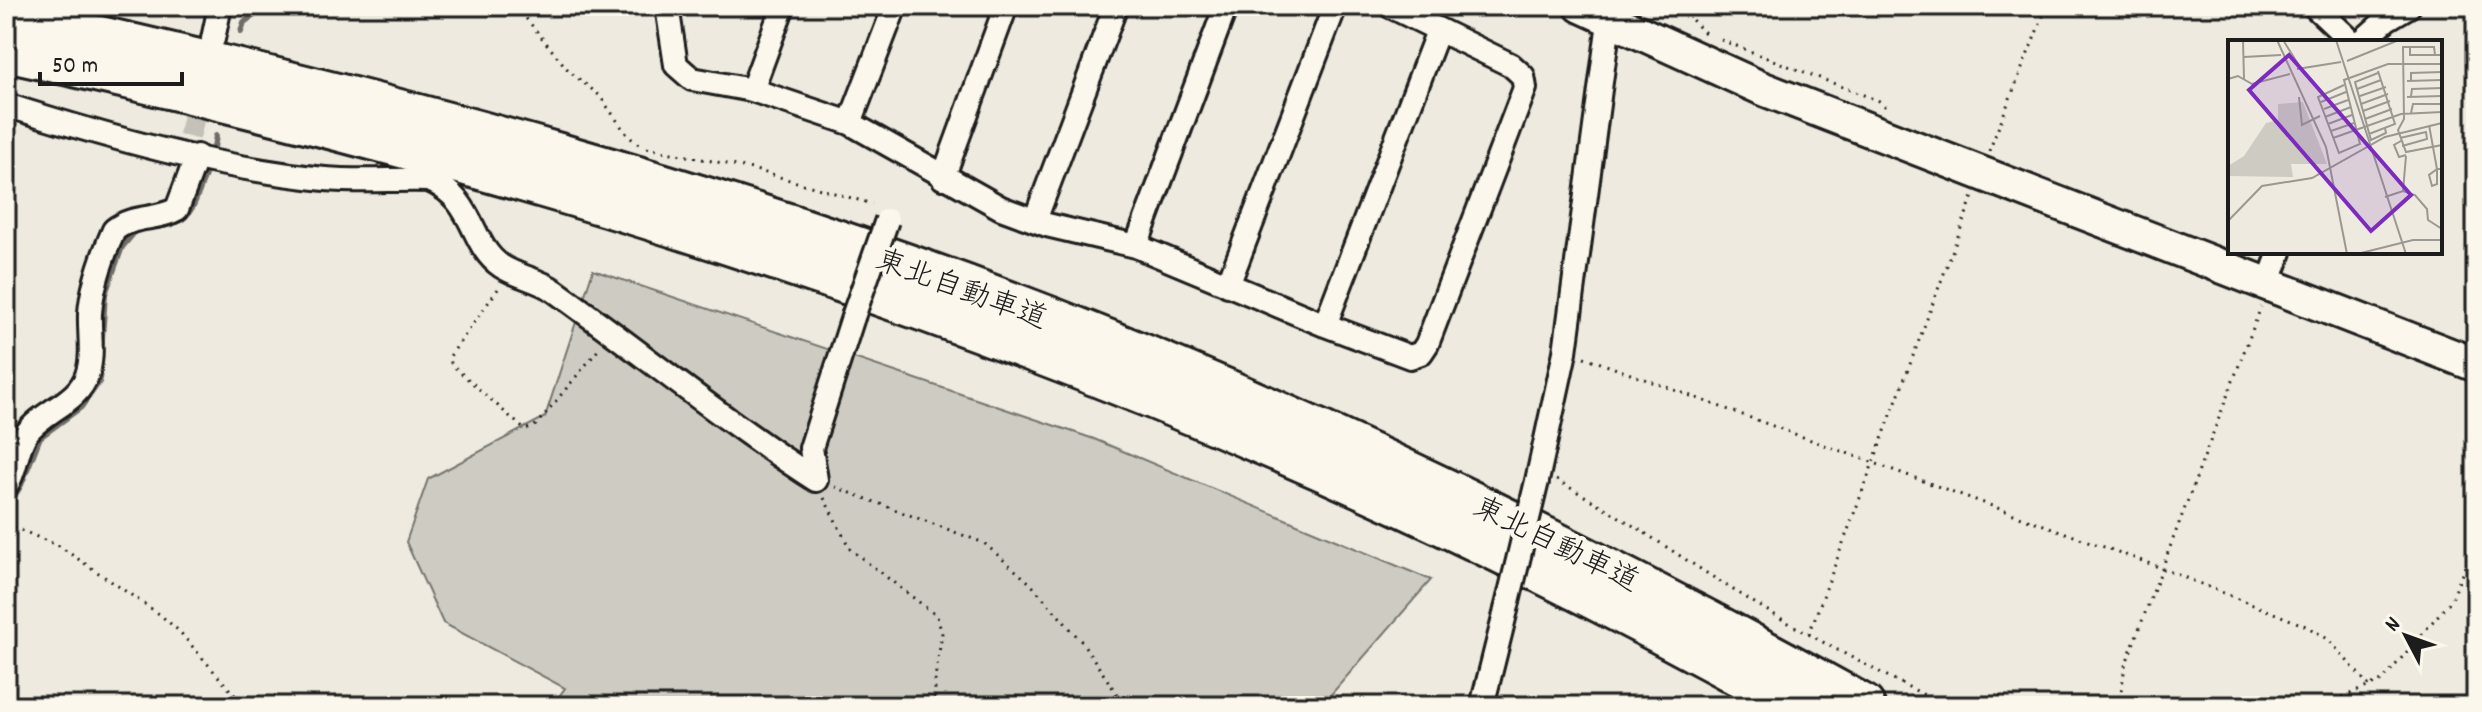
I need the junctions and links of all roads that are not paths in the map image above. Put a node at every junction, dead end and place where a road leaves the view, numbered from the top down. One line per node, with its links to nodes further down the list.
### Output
1 (220, 6): 15 (street)
2 (667, 6): 19 (street)
3 (783, 6): 19 (street)
4 (895, 6): 21 (street)
5 (1006, 6): 23 (street)
6 (1116, 6): 25 (street)
7 (1226, 6): 26 (street)
8 (1335, 6): 29 (street)
9 (1390, 6): 14 (street)
10 (2314, 6): 16 (street)
11 (2409, 6): 17 (street)
12 (1600, 11): 28 (street); 33 (street, bridge)
13 (6, 17): 35 (highway, 東北自動車道)
14 (1438, 31): 30 (street); 30 (street)
15 (213, 39)
16 (2350, 40)
17 (2363, 40)
18 (6, 50): 34 (highway, 東北自動車道)
19 (752, 90): 21 (street)
20 (6, 105): 22 (street)
21 (850, 123): 23 (street)
22 (190, 148): 24 (street, bridge); 32 (street)
23 (943, 178): 25 (street)
24 (887, 220)
25 (1035, 220): 26 (street)
26 (1136, 246): 29 (street)
27 (2279, 254): 28 (street)
28 (2268, 284): 31 (street)
29 (1228, 285): 30 (street)
30 (1325, 325)
31 (2476, 365)
32 (6, 486)
33 (1482, 706)
34 (1796, 706)
35 (1863, 706)

